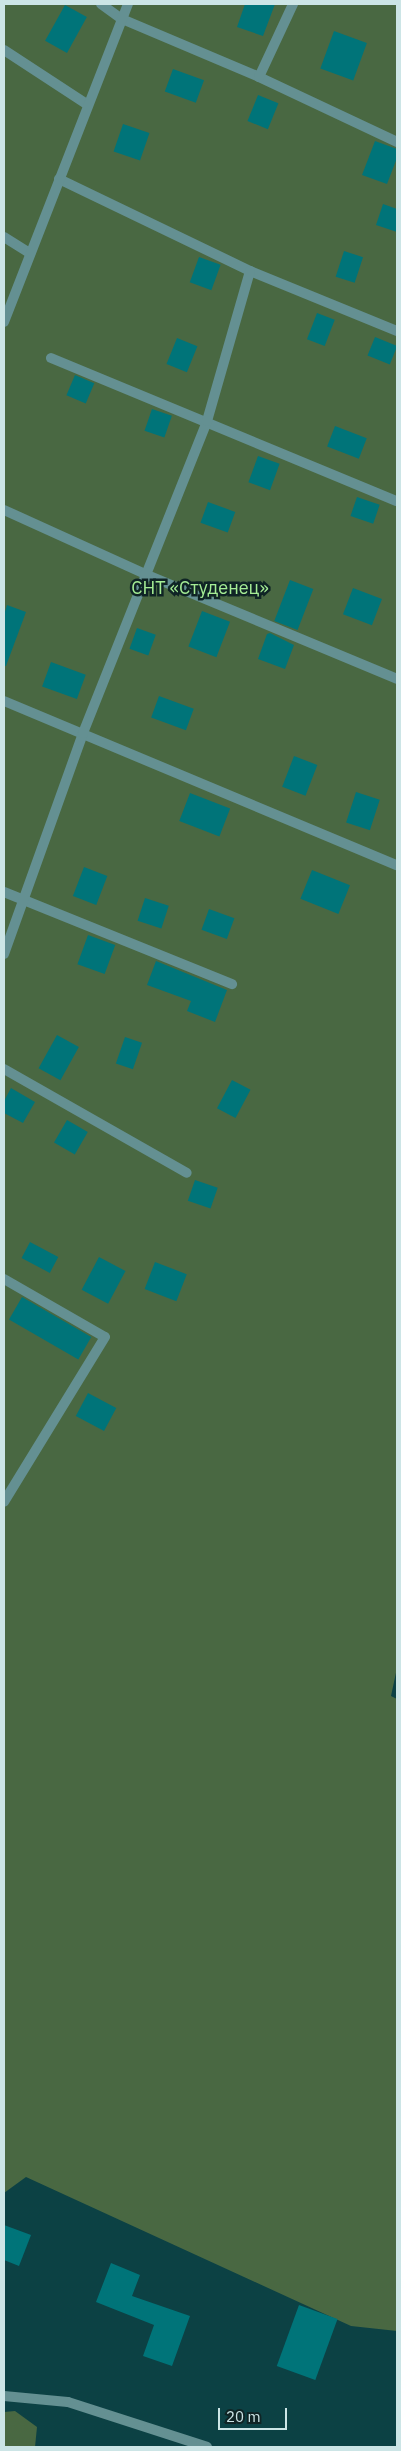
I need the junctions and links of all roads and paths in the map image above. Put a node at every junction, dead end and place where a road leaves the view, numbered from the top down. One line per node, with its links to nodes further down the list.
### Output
1 (101, 4): 4 (street)
2 (128, 4): 4 (street)
3 (293, 4): 6 (street)
4 (122, 19): 6 (street); 7 (street)
5 (4, 50): 7 (street)
6 (259, 77): 8 (street)
7 (88, 105): 9 (street)
8 (397, 142)
9 (59, 179): 11 (street); 12 (street)
10 (4, 236): 11 (street)
11 (30, 253): 13 (street)
12 (250, 271): 14 (street); 16 (street)
13 (4, 322)
14 (397, 331)
15 (52, 358): 16 (street)
16 (207, 421): 17 (street); 19 (street)
17 (397, 501)
18 (4, 510): 19 (street)
19 (145, 574): 20 (street); 22 (street)
20 (397, 679)
21 (4, 701): 22 (street)
22 (83, 733): 23 (street); 25 (street)
23 (397, 865)
24 (4, 892): 25 (street)
25 (22, 899): 26 (street); 27 (street)
26 (4, 954)
27 (232, 984)
28 (4, 1069): 29 (street)
29 (187, 1173)
30 (4, 1279): 31 (street)
31 (4, 1502)
32 (4, 2396): 33 (street)
33 (207, 2447)

